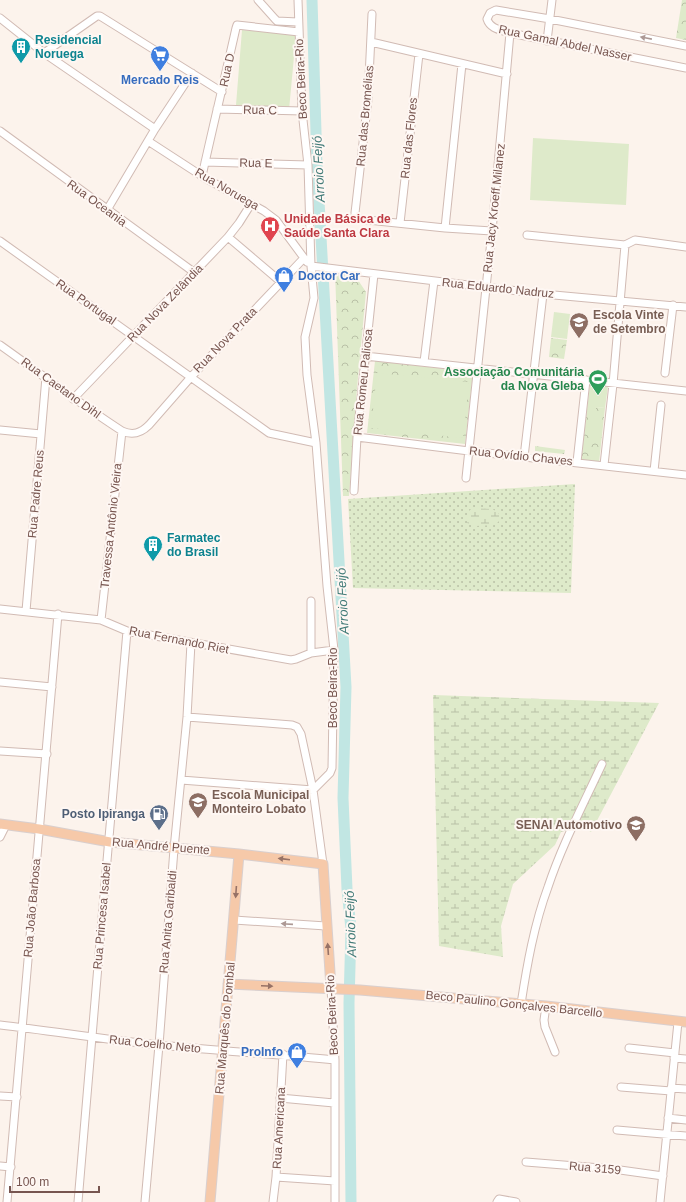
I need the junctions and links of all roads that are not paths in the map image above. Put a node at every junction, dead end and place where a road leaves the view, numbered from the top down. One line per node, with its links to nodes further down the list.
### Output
1 (258, 0): 7 (street)
2 (298, 0): 7 (street, Beco Beira-Rio)
3 (552, 0): 6 (street)
4 (372, 14): 11 (street, Rua das Bromélias)
5 (0, 18): 13 (street)
6 (550, 19): 9 (street, Rua Gamal Abdel Nasser); 10 (street); 12 (street, Rua Gamal Abdel Nasser, one-way to 6)
7 (298, 22): 8 (street, Beco Beira-Rio)
8 (299, 32): 19 (street, Rua D); 21 (street, Beco Beira-Rio)
9 (510, 33): 10 (street, Rua Gamal Abdel Nasser); 18 (street, Rua Jacy Kroeff Milanez)
10 (547, 41): 16 (street, Rua Gamal Abdel Nasser)
11 (371, 42): 14 (street); 30 (street, Rua das Bromélias)
12 (686, 46)
13 (44, 53): 17 (street); 22 (street)
14 (419, 54): 15 (street); 30 (street, Rua das Flores)
15 (462, 64): 18 (street); 31 (street)
16 (686, 68)
17 (192, 74): 19 (street); 22 (street)
18 (507, 74): 32 (street, Rua Jacy Kroeff Milanez)
19 (222, 92): 20 (street, Rua D)
20 (217, 109): 21 (street, Rua C); 25 (street, Rua D)
21 (302, 111): 26 (street, Beco Beira-Rio)
22 (155, 129): 24 (street)
23 (0, 131): 29 (street, Rua Oceania)
24 (148, 141): 27 (street, Rua Noruega); 29 (street)
25 (205, 162): 26 (street, Rua E); 27 (street, Rua D)
26 (308, 165): 39 (street, Beco Beira-Rio)
27 (202, 176): 28 (street, Rua Noruega)
28 (252, 204): 34 (street, Rua Nova Zelândia); 38 (street, Rua Noruega)
29 (107, 210): 40 (street, Rua Oceania)
30 (400, 223): 31 (street)
31 (445, 228): 32 (street)
32 (492, 231): 44 (street, Rua Jacy Kroeff Milanez)
33 (527, 235): 36 (street)
34 (228, 237): 40 (street, Rua Nova Zelândia); 43 (street)
35 (0, 242): 49 (street, Rua Portugal)
36 (625, 245): 37 (street); 46 (street)
37 (686, 247)
38 (304, 258): 39 (street, Rua Noruega); 43 (street, Rua Nova Prata)
39 (314, 266): 41 (street, Rua Eduardo Nadruz); 67 (street, Beco Beira-Rio)
40 (195, 273): 49 (street, Rua Nova Zelândia)
41 (374, 274): 42 (street, Rua Eduardo Nadruz); 51 (street, Rua Romeu Paliosa)
42 (434, 281): 44 (street, Rua Eduardo Nadruz); 52 (street)
43 (281, 282): 57 (street, Rua Nova Prata)
44 (486, 287): 45 (street, Rua Eduardo Nadruz); 53 (street, Rua Jacy Kroeff Milanez)
45 (542, 294): 46 (street, Rua Eduardo Nadruz); 55 (street)
46 (620, 300): 47 (street, Rua Eduardo Nadruz); 59 (street)
47 (673, 305): 48 (street, Rua Eduardo Nadruz); 54 (street)
48 (686, 307)
49 (133, 336): 57 (street, Rua Portugal); 61 (street, Rua Nova Zelândia)
50 (0, 345): 56 (street, Rua Caetano Dihl)
51 (365, 356): 52 (street); 66 (street, Rua Romeu Paliosa)
52 (424, 362): 53 (street)
53 (478, 368): 55 (street); 68 (street, Rua Jacy Kroeff Milanez)
54 (664, 373)
55 (534, 374): 58 (street); 69 (street)
56 (46, 377): 61 (street, Rua Caetano Dihl); 65 (street, Rua Padre Reus)
57 (191, 377): 64 (street, Rua Nova Prata); 67 (street, Rua Portugal)
58 (586, 380): 59 (street); 70 (street)
59 (612, 384): 60 (street); 71 (street)
60 (686, 392)
61 (73, 399): 64 (street, Rua Caetano Dihl)
62 (661, 405): 72 (street)
63 (0, 430): 65 (street)
64 (122, 431): 80 (street, Travessa Antônio Vieira)
65 (41, 434): 78 (street, Rua Padre Reus)
66 (357, 437): 68 (street, Rua Ovídio Chaves); 75 (street, Rua Romeu Paliosa)
67 (316, 443): 83 (street, Beco Beira-Rio)
68 (469, 451): 69 (street, Rua Ovídio Chaves); 74 (street, Rua Jacy Kroeff Milanez)
69 (524, 457): 70 (street, Rua Ovídio Chaves)
70 (577, 462): 71 (street, Rua Ovídio Chaves)
71 (604, 465): 72 (street, Rua Ovídio Chaves)
72 (654, 471): 73 (street, Rua Ovídio Chaves)
73 (686, 474)
74 (466, 478)
75 (354, 491)
76 (311, 601): 84 (street)
77 (0, 609): 78 (street, Rua Fernando Riet)
78 (26, 611): 79 (street, Rua Fernando Riet)
79 (58, 614): 80 (street, Rua Fernando Riet); 86 (street, Rua João Barbosa)
80 (101, 620): 81 (street, Rua Fernando Riet)
81 (127, 631): 82 (street, Rua Fernando Riet); 96 (street, Rua Princesa Isabel)
82 (192, 643): 84 (street, Rua Fernando Riet); 87 (street, Rua Anita Garibaldi)
83 (334, 650): 84 (street, Rua Fernando Riet); 92 (street, Beco Beira-Rio)
84 (311, 653)
85 (0, 682): 86 (street)
86 (52, 687): 89 (street, Rua João Barbosa)
87 (187, 717): 91 (street, Rua Anita Garibaldi); 92 (street)
88 (0, 751): 89 (street)
89 (46, 754): 94 (street, Rua João Barbosa)
90 (602, 764): 104 (street)
91 (181, 780): 92 (street); 97 (street, Rua Anita Garibaldi)
92 (313, 790): 99 (street, Beco Beira-Rio)
93 (3, 824): 94 (main road, Rua André Puente); 95 (street)
94 (39, 829): 96 (main road, Rua André Puente); 108 (street, Rua João Barbosa)
95 (0, 837)
96 (110, 842): 97 (main road, Rua André Puente); 109 (street, Rua Princesa Isabel)
97 (174, 848): 98 (main road, Rua André Puente); 110 (street, Rua Anita Garibaldi)
98 (239, 854): 99 (main road, Rua André Puente, one-way to 98); 100 (main road, Rua Marquês do Pombal, one-way to 100)
99 (323, 864): 101 (main road, Beco Beira-Rio)
100 (234, 920): 101 (street, one-way to 100); 102 (main road, Rua Marquês do Pombal)
101 (326, 926): 103 (main road, Beco Beira-Rio, one-way to 101)
102 (228, 984): 103 (main road, Beco Paulino Gonçalves Barcello, one-way to 103); 112 (main road, Rua Marquês do Pombal)
103 (330, 988): 104 (main road, Beco Paulino Gonçalves Barcello); 117 (street, Beco Beira-Rio)
104 (521, 1004): 105 (main road, Beco Paulino Gonçalves Barcello)
105 (546, 1006): 106 (main road, Beco Paulino Gonçalves Barcello); 113 (street)
106 (682, 1022): 115 (street)
107 (0, 1025): 108 (street, Rua Coelho Neto)
108 (23, 1028): 109 (street, Rua Coelho Neto); 122 (street, Rua João Barbosa)
109 (91, 1038): 110 (street, Rua Coelho Neto); 138 (street, Rua Princesa Isabel)
110 (159, 1045): 112 (street, Rua Coelho Neto); 139 (street, Rua Anita Garibaldi)
111 (628, 1048): 115 (street)
112 (223, 1050): 114 (street, Rua Coelho Neto); 140 (main road, Rua Marquês do Pombal)
113 (555, 1052)
114 (283, 1054): 117 (street, Rua Coelho Neto); 123 (street, Rua Americana)
115 (675, 1055): 116 (street); 119 (street)
116 (686, 1059)
117 (335, 1060): 124 (street, Beco Beira-Rio)
118 (621, 1087): 119 (street)
119 (671, 1089): 120 (street); 125 (street)
120 (686, 1089)
121 (0, 1096): 122 (street)
122 (17, 1097): 132 (street, Rua João Barbosa)
123 (280, 1098): 124 (street); 134 (street, Rua Americana)
124 (334, 1103): 135 (street, Beco Beira-Rio)
125 (668, 1118): 126 (street); 128 (street)
126 (686, 1120)
127 (617, 1130): 128 (street)
128 (667, 1134): 129 (street); 133 (street)
129 (686, 1136)
130 (526, 1162): 133 (street, Rua 3159)
131 (0, 1166): 132 (street)
132 (11, 1167): 137 (street, Rua João Barbosa)
133 (663, 1176): 144 (street)
134 (276, 1177): 135 (street); 141 (street, Rua Americana)
135 (335, 1181): 142 (street, Beco Beira-Rio)
136 (498, 1201): 143 (street)
137 (8, 1202)
138 (78, 1202)
139 (145, 1202)
140 (210, 1202)
141 (274, 1202)
142 (335, 1202)
143 (516, 1202)
144 (660, 1202)

